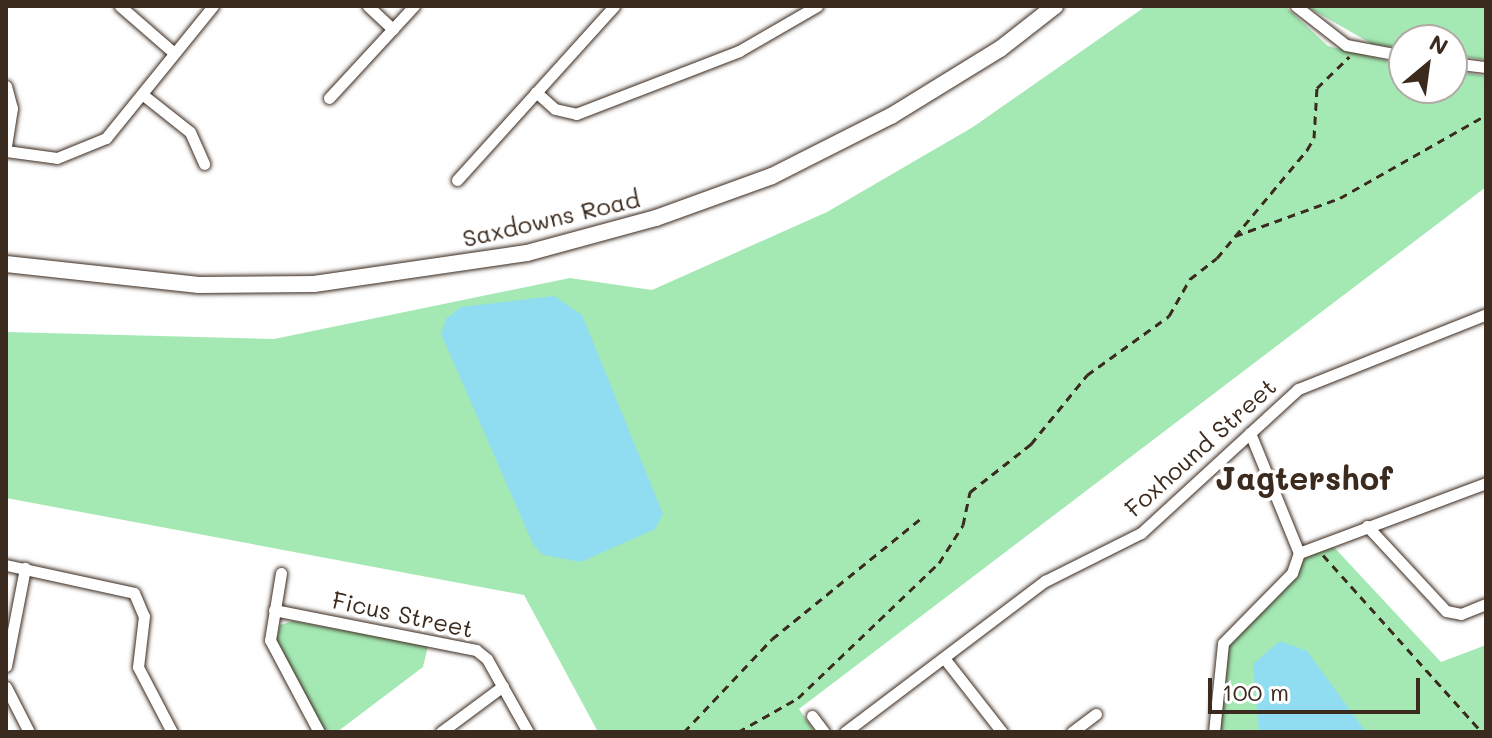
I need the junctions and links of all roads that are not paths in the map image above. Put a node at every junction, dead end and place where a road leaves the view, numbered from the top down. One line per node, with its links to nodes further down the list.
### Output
1 (120, 6): 10 (street)
2 (213, 6): 10 (street)
3 (368, 6): 9 (street)
4 (414, 6): 9 (street)
5 (614, 6): 13 (street)
6 (817, 6): 13 (street)
7 (1055, 6): 19 (street, Saxdowns Road)
8 (1296, 6): 11 (street)
9 (393, 29): 15 (street)
10 (174, 53): 14 (street)
11 (1388, 54)
12 (6, 86): 16 (street)
13 (536, 92): 18 (street)
14 (142, 94): 16 (street); 17 (street)
15 (329, 98)
16 (6, 149)
17 (204, 164)
18 (457, 180)
19 (6, 264)
20 (1486, 314): 21 (street, Foxhound Street)
21 (1250, 433): 24 (street); 30 (street, Foxhound Street)
22 (1486, 483): 23 (street)
23 (1367, 526): 24 (street); 28 (street)
24 (1299, 553): 45 (street)
25 (6, 565): 26 (street)
26 (25, 568): 31 (street); 37 (street)
27 (281, 573): 29 (street)
28 (1486, 604)
29 (274, 610): 32 (street, Ficus Street); 38 (street)
30 (944, 658): 42 (street, Foxhound Street); 43 (street)
31 (6, 666)
32 (503, 686): 39 (street); 40 (street, Ficus Street)
33 (6, 687): 36 (street)
34 (1096, 714): 44 (street)
35 (812, 716): 41 (street)
36 (26, 731)
37 (172, 732)
38 (319, 732)
39 (441, 732)
40 (528, 732)
41 (824, 732)
42 (845, 732)
43 (1002, 732)
44 (1072, 732)
45 (1214, 732)

